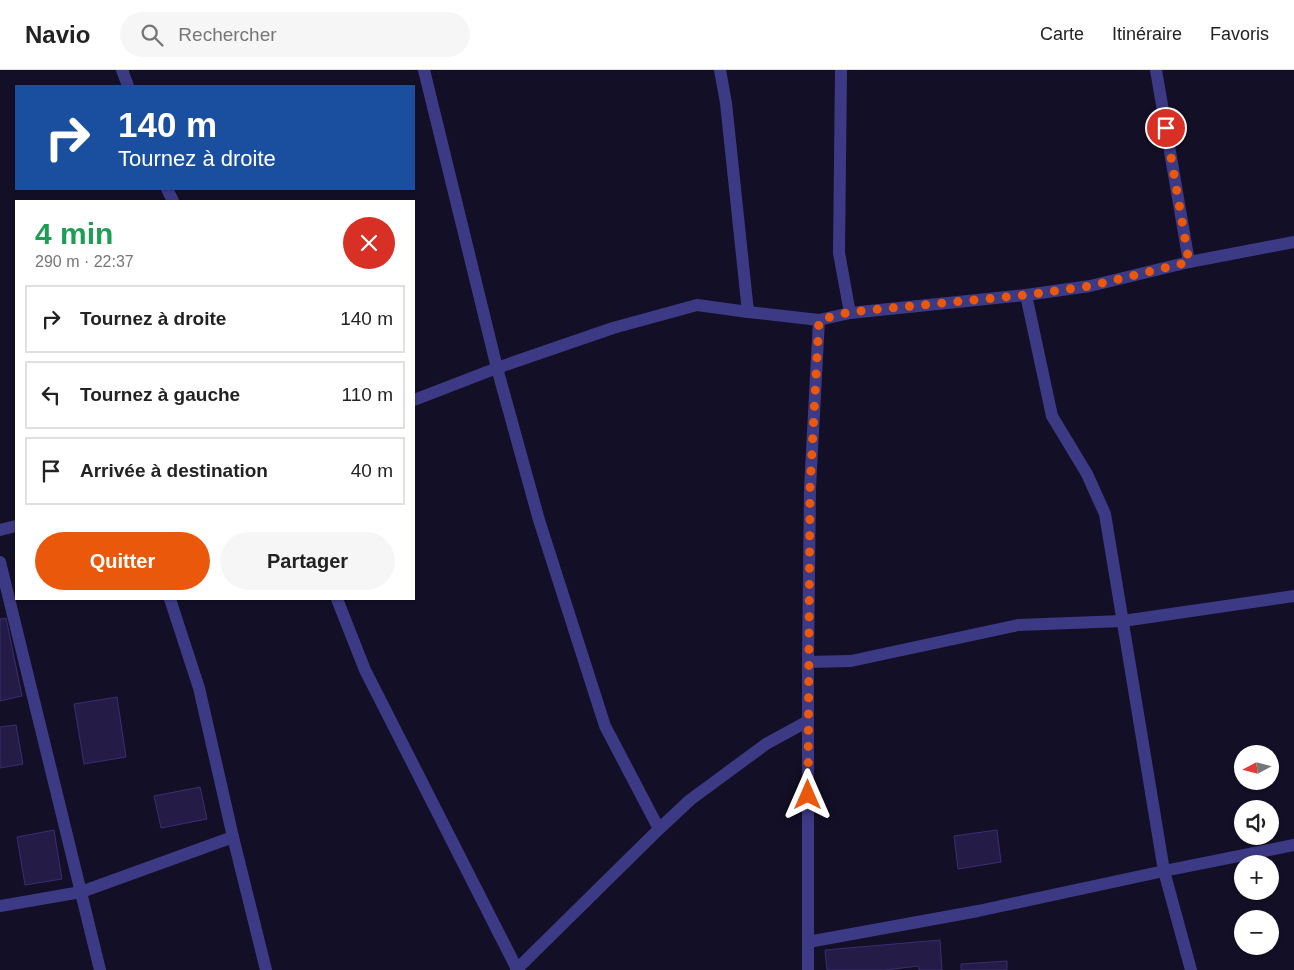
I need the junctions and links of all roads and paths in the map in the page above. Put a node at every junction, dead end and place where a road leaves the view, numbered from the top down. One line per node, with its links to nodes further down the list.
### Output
1 (122, 70): 6 (street)
2 (424, 70): 13 (street)
3 (720, 70): 10 (street)
4 (841, 70): 11 (street)
5 (1156, 70): 8 (street)
6 (128, 85)
7 (1294, 242): 8 (street)
8 (1189, 262): 9 (street)
9 (1026, 295): 11 (street); 21 (street)
10 (748, 312): 12 (street); 13 (street)
11 (850, 312): 12 (street)
12 (819, 320): 22 (street)
13 (497, 368): 14 (street); 24 (street)
14 (415, 400)
15 (15, 526): 16 (street)
16 (0, 530)
17 (0, 562): 28 (street)
18 (1294, 596): 21 (street)
19 (170, 600): 25 (street)
20 (337, 600): 33 (street)
21 (1122, 620): 22 (street); 27 (street)
22 (808, 662): 23 (street)
23 (808, 721): 24 (street); 30 (street)
24 (659, 829): 33 (street)
25 (233, 837): 28 (street); 32 (street)
26 (1294, 845): 27 (street)
27 (1164, 871): 30 (street); 35 (street)
28 (81, 892): 29 (street); 31 (street)
29 (0, 906)
30 (808, 942): 34 (street)
31 (100, 970)
32 (266, 970)
33 (517, 970)
34 (808, 970)
35 (1191, 970)

